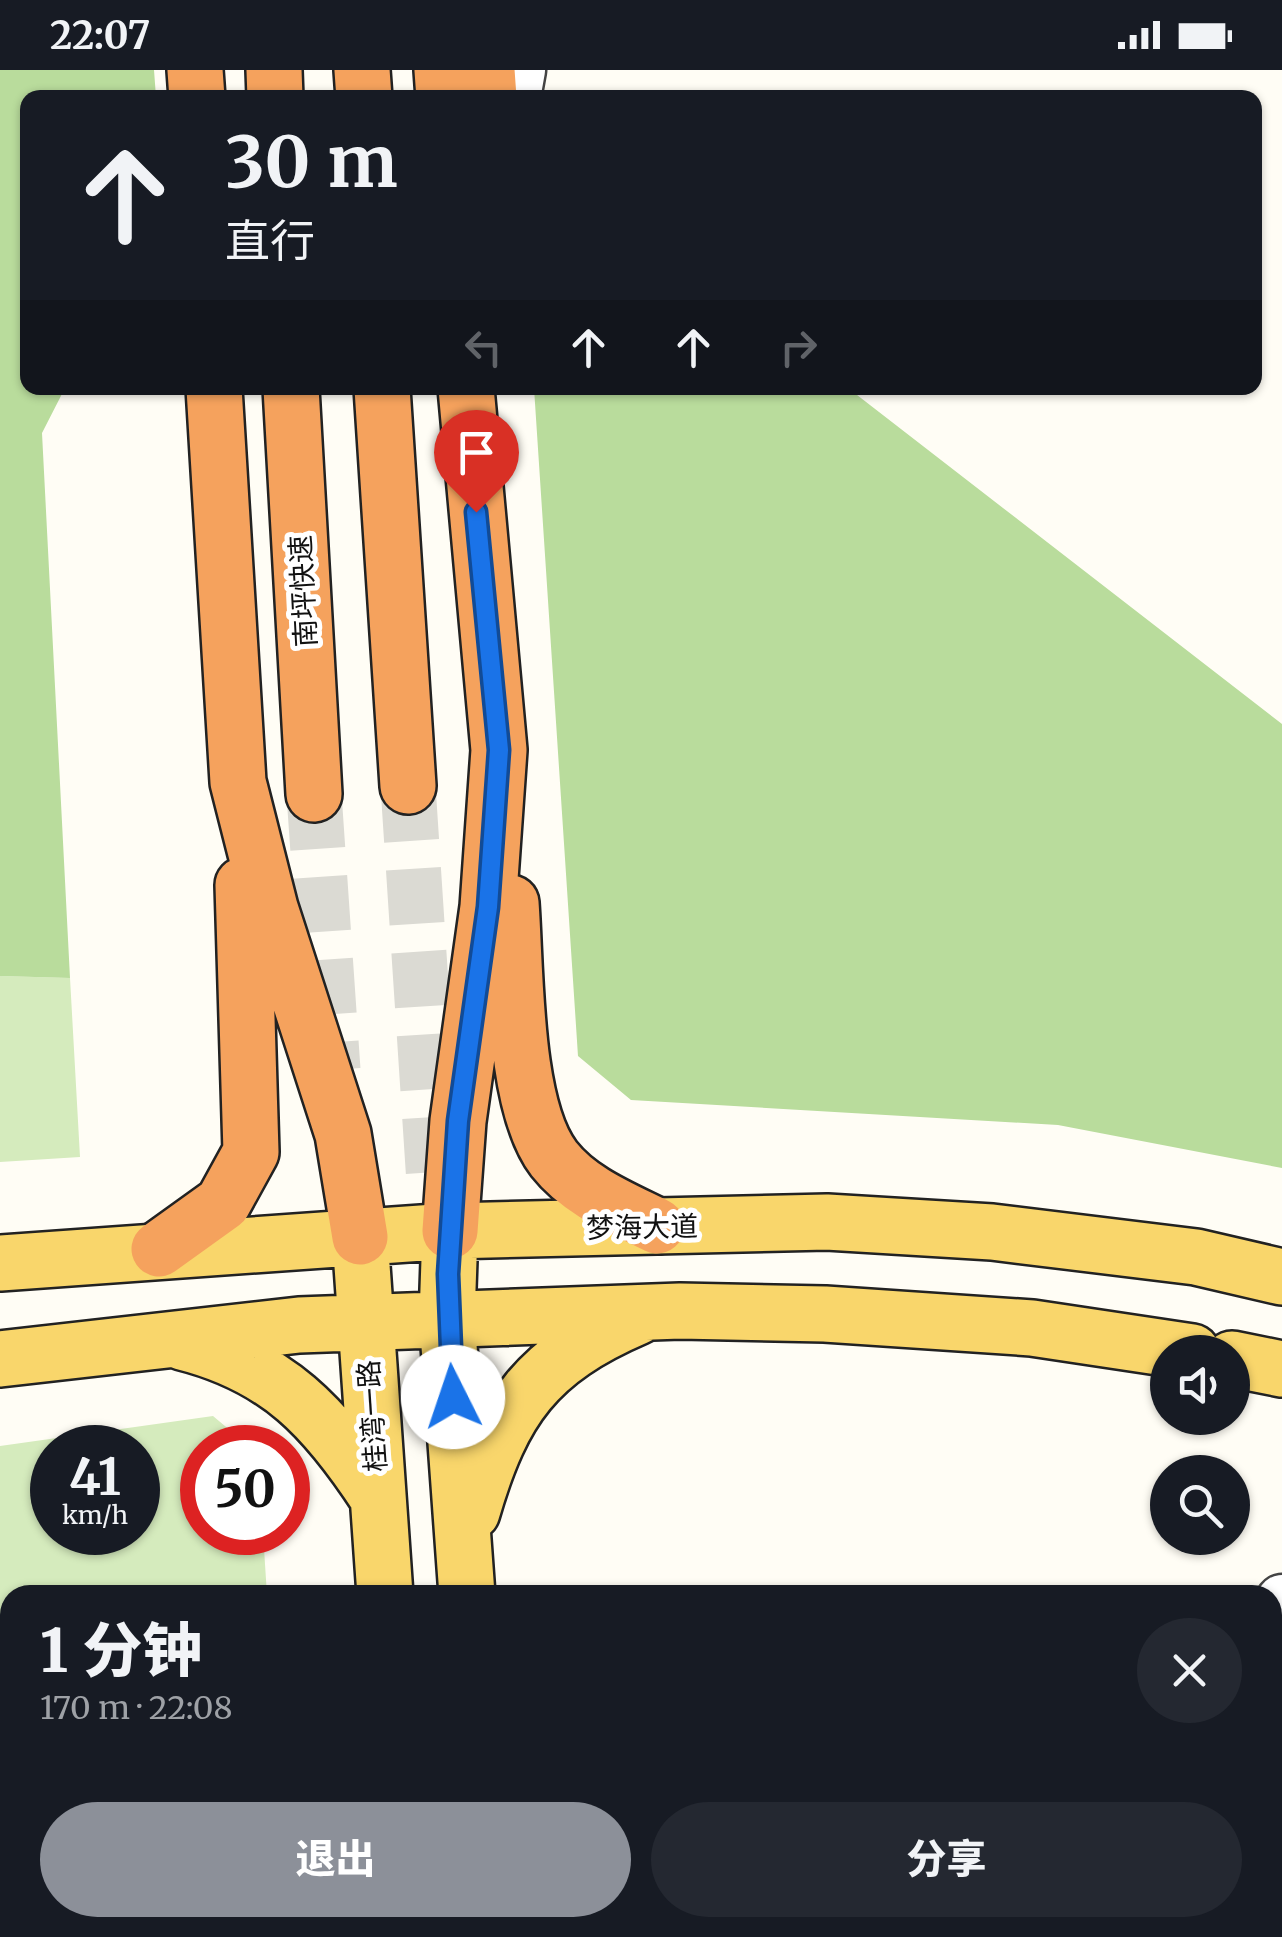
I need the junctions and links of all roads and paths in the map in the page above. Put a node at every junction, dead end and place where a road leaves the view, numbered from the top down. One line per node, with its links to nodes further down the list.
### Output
1 (214, 395): 8 (highway)
2 (291, 395): 10 (highway, 南坪快速)
3 (382, 395): 9 (highway)
4 (467, 395): 6 (highway)
5 (484, 395): 6 (highway)
6 (476, 512): 7 (highway)
7 (499, 750): 11 (highway); 12 (highway)
8 (238, 782): 13 (highway); 14 (highway)
9 (408, 786)
10 (314, 794)
11 (657, 1226): 12 (main road, 梦海大道); 16 (main road, 梦海大道)
12 (450, 1231): 13 (main road, 梦海大道); 18 (main road)
13 (360, 1237): 14 (main road, 梦海大道); 19 (main road, 桂湾一路)
14 (159, 1249): 15 (main road, 梦海大道)
15 (0, 1263)
16 (1282, 1277)
17 (650, 1311): 18 (main road); 21 (main road); 26 (main road)
18 (447, 1318): 19 (main road); 26 (main road)
19 (365, 1322): 20 (main road); 25 (main road, 桂湾一路)
20 (164, 1338): 22 (main road); 25 (main road)
21 (1150, 1346)
22 (0, 1359)
23 (1250, 1363): 24 (main road)
24 (1282, 1369)
25 (378, 1498): 27 (main road, 桂湾一路)
26 (465, 1569)
27 (384, 1585)

